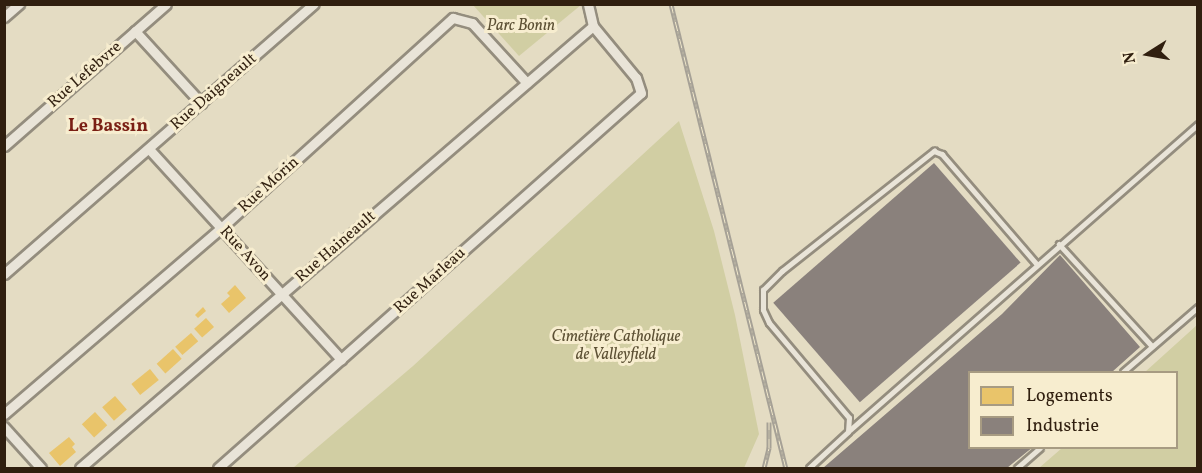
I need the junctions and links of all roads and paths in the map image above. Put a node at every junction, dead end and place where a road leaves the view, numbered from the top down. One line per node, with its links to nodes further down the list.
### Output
1 (19, 4): 5 (street)
2 (166, 4): 7 (street, Rue Lefebvre)
3 (314, 4): 9 (street, Rue Daigneault)
4 (588, 4): 6 (street)
5 (4, 17)
6 (593, 26): 8 (street, Rue Haineault); 20 (street, Rue Marleau)
7 (135, 32): 9 (street); 11 (street, Rue Lefebvre)
8 (527, 83): 13 (street, Rue Morin); 17 (street, Rue Haineault)
9 (201, 103): 12 (street, Rue Daigneault)
10 (1197, 124): 14 (lane)
11 (4, 146)
12 (148, 149): 13 (street, Rue Avon); 16 (street, Rue Daigneault)
13 (221, 228): 17 (street, Rue Avon); 22 (street, Rue Morin)
14 (1059, 244): 15 (lane); 19 (lane)
15 (1036, 264): 24 (lane); 24 (lane)
16 (4, 274)
17 (282, 294): 20 (street, Rue Avon); 27 (street, Rue Haineault)
18 (1197, 307): 19 (lane)
19 (1152, 346): 21 (lane)
20 (341, 359): 28 (street, Rue Marleau)
21 (1124, 371)
22 (4, 414)
23 (4, 427): 26 (street)
24 (848, 432): 29 (lane)
25 (1038, 449): 30 (lane)
26 (40, 468)
27 (80, 468)
28 (218, 468)
29 (809, 468)
30 (1017, 468)

